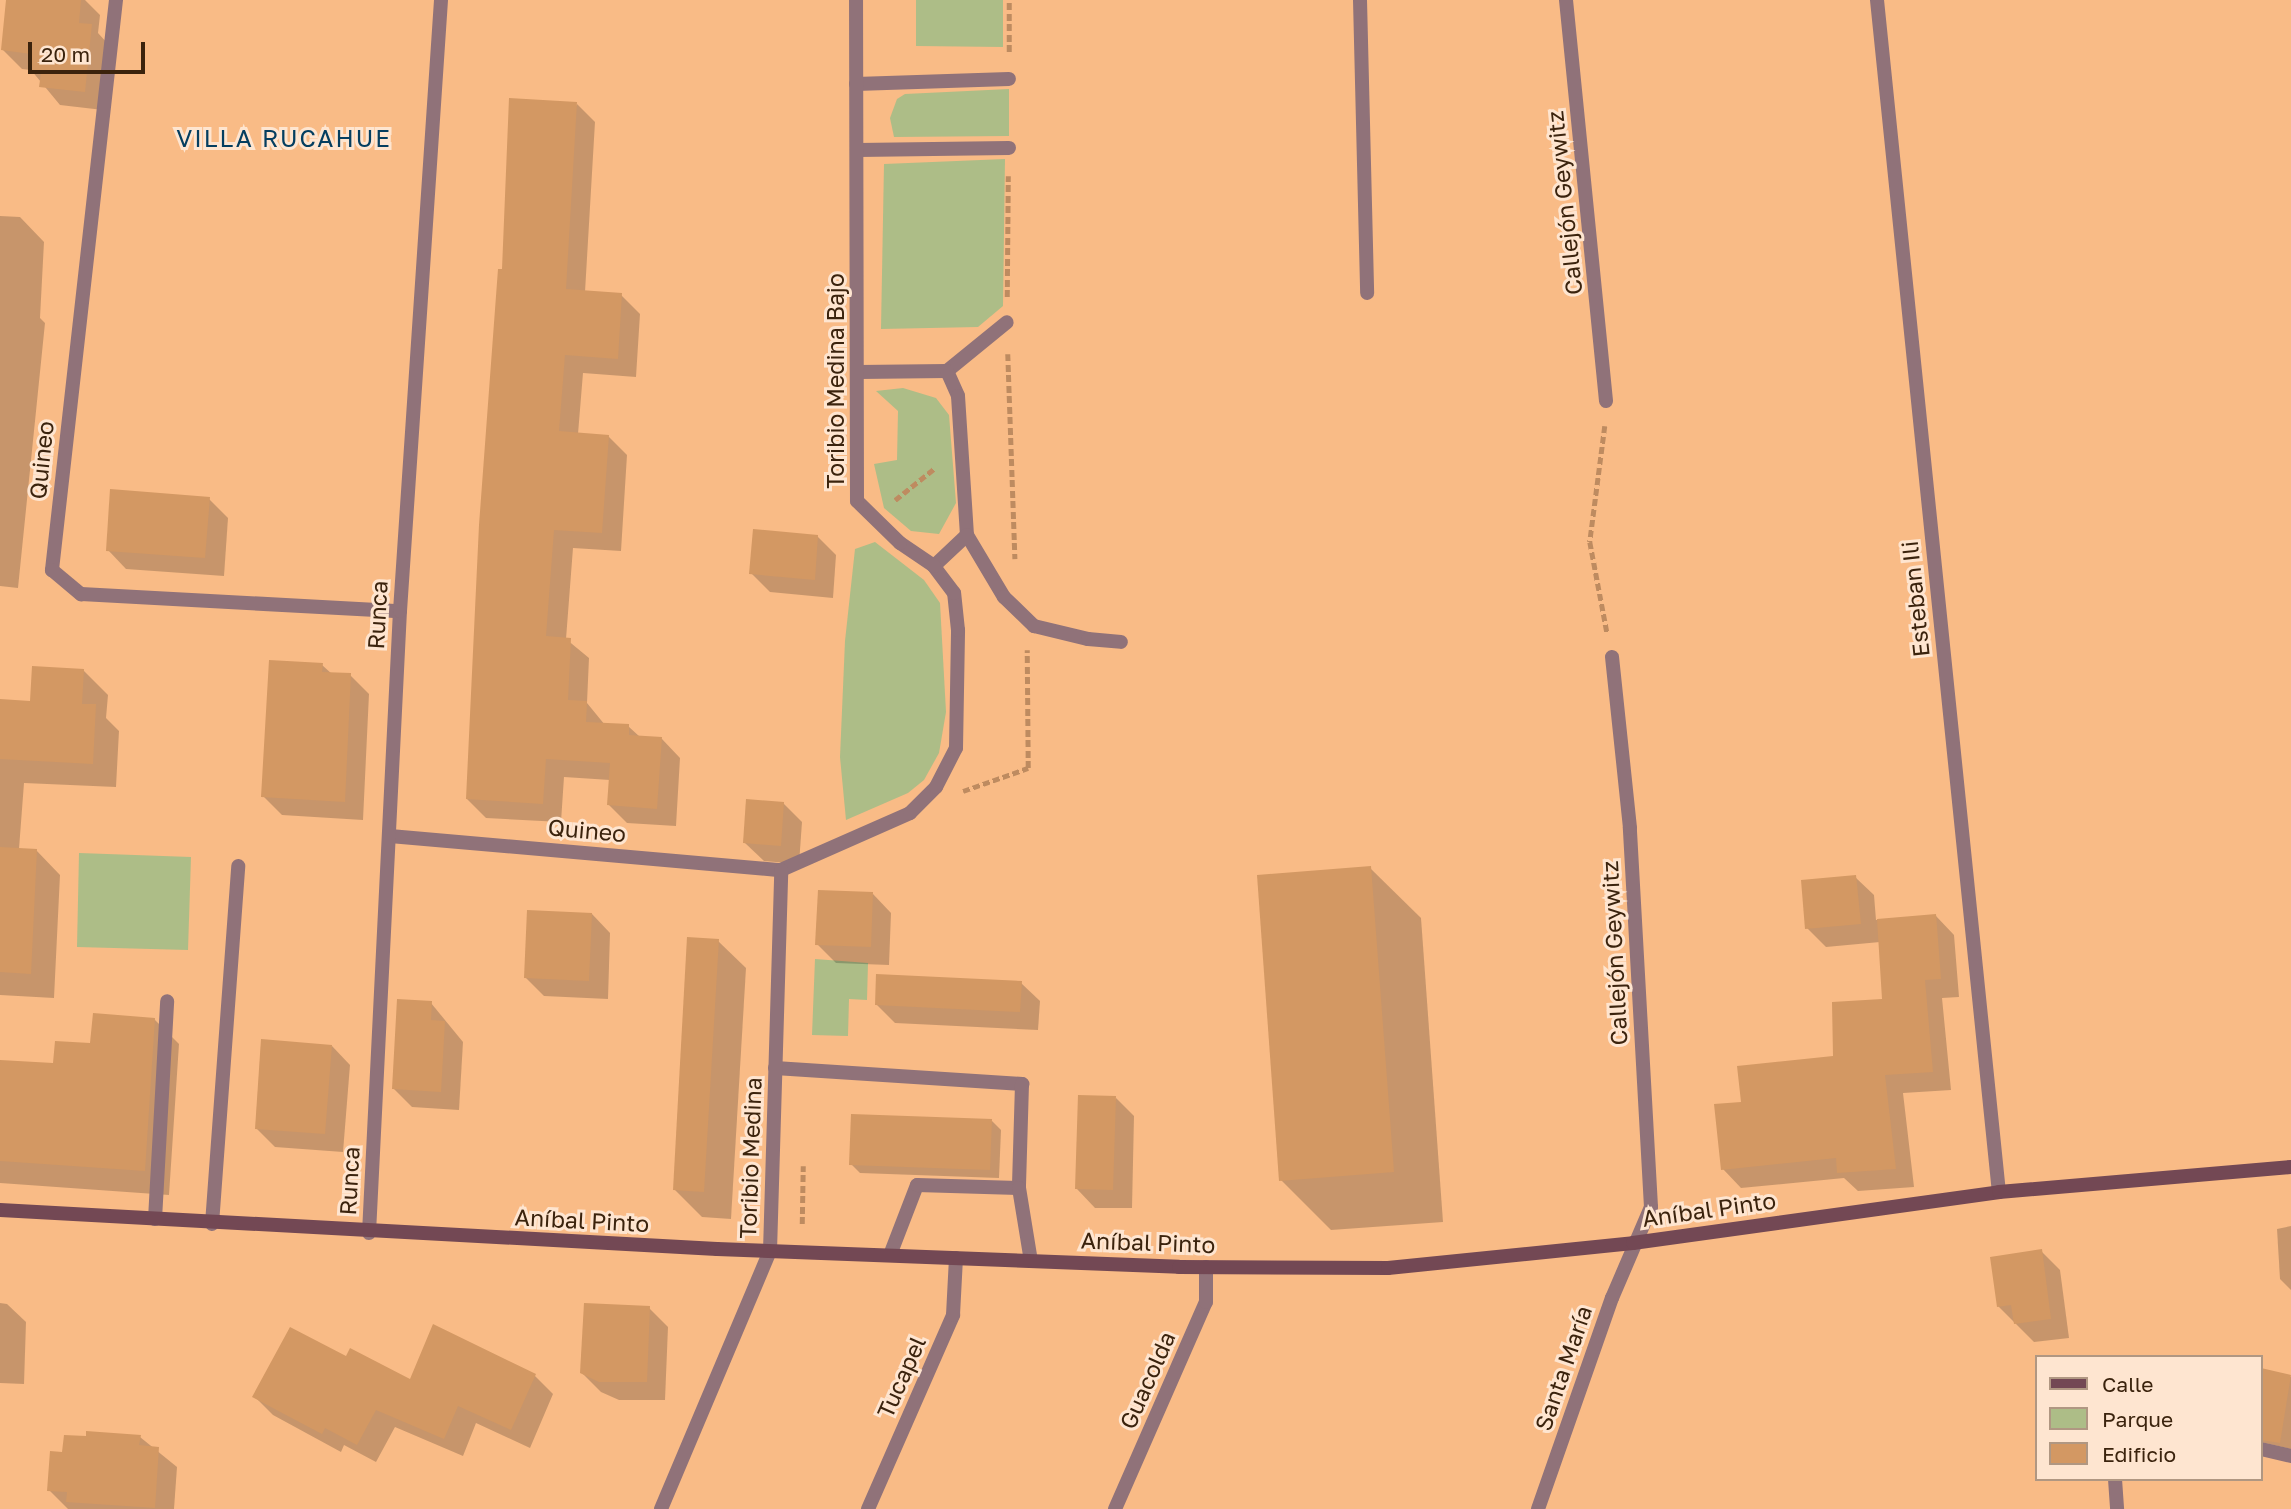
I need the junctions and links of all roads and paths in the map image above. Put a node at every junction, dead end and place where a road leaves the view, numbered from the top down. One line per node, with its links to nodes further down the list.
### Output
1 (116, 0): 20 (street, Quineo)
2 (442, 0): 20 (street, Runca)
3 (856, 0): 8 (street, Toribio Medina Bajo)
4 (1360, 0): 11 (street)
5 (1566, 0): 15 (street, Callejón Geywitz)
6 (1877, 0): 30 (street, Esteban Ili)
7 (1009, 79): 8 (street)
8 (856, 84): 10 (street, Toribio Medina Bajo)
9 (1009, 148): 10 (street)
10 (858, 150): 14 (street, Toribio Medina Bajo)
11 (1367, 292)
12 (1007, 321): 13 (street)
13 (947, 371): 14 (street); 16 (street)
14 (859, 372): 17 (street, Toribio Medina Bajo)
15 (1606, 401): 22 (path)
16 (960, 448): 17 (path); 18 (street)
17 (875, 519): 19 (street, Toribio Medina Bajo)
18 (967, 535): 19 (street); 21 (street)
19 (934, 566): 25 (street, Toribio Medina Bajo)
20 (400, 611): 23 (street, Runca)
21 (1121, 642)
22 (1612, 657): 35 (street, Callejón Geywitz)
23 (390, 836): 25 (street, Quineo); 34 (street, Runca)
24 (238, 866): 33 (street)
25 (781, 870): 27 (street, Toribio Medina)
26 (167, 1001): 32 (street)
27 (775, 1068): 29 (street); 36 (street, Toribio Medina)
28 (2291, 1167): 30 (main road, Aníbal Pinto)
29 (1019, 1188): 37 (street); 39 (street)
30 (1999, 1192): 35 (main road, Aníbal Pinto)
31 (0, 1210): 32 (main road, Aníbal Pinto)
32 (155, 1219): 33 (main road, Aníbal Pinto)
33 (212, 1224): 34 (main road, Aníbal Pinto)
34 (369, 1233): 36 (main road, Aníbal Pinto)
35 (1633, 1243): 40 (main road, Aníbal Pinto); 47 (street, Santa María)
36 (770, 1251): 37 (main road, Aníbal Pinto); 44 (street, Toribio Medina)
37 (890, 1255): 38 (main road, Aníbal Pinto)
38 (956, 1258): 39 (main road, Aníbal Pinto); 45 (street, Tucapel)
39 (1031, 1261): 40 (main road, Aníbal Pinto)
40 (1206, 1267): 46 (street, Guacolda)
41 (2263, 1449): 42 (street)
42 (2291, 1456)
43 (2115, 1481): 48 (street)
44 (661, 1509)
45 (868, 1509)
46 (1115, 1509)
47 (1538, 1509)
48 (2117, 1509)

